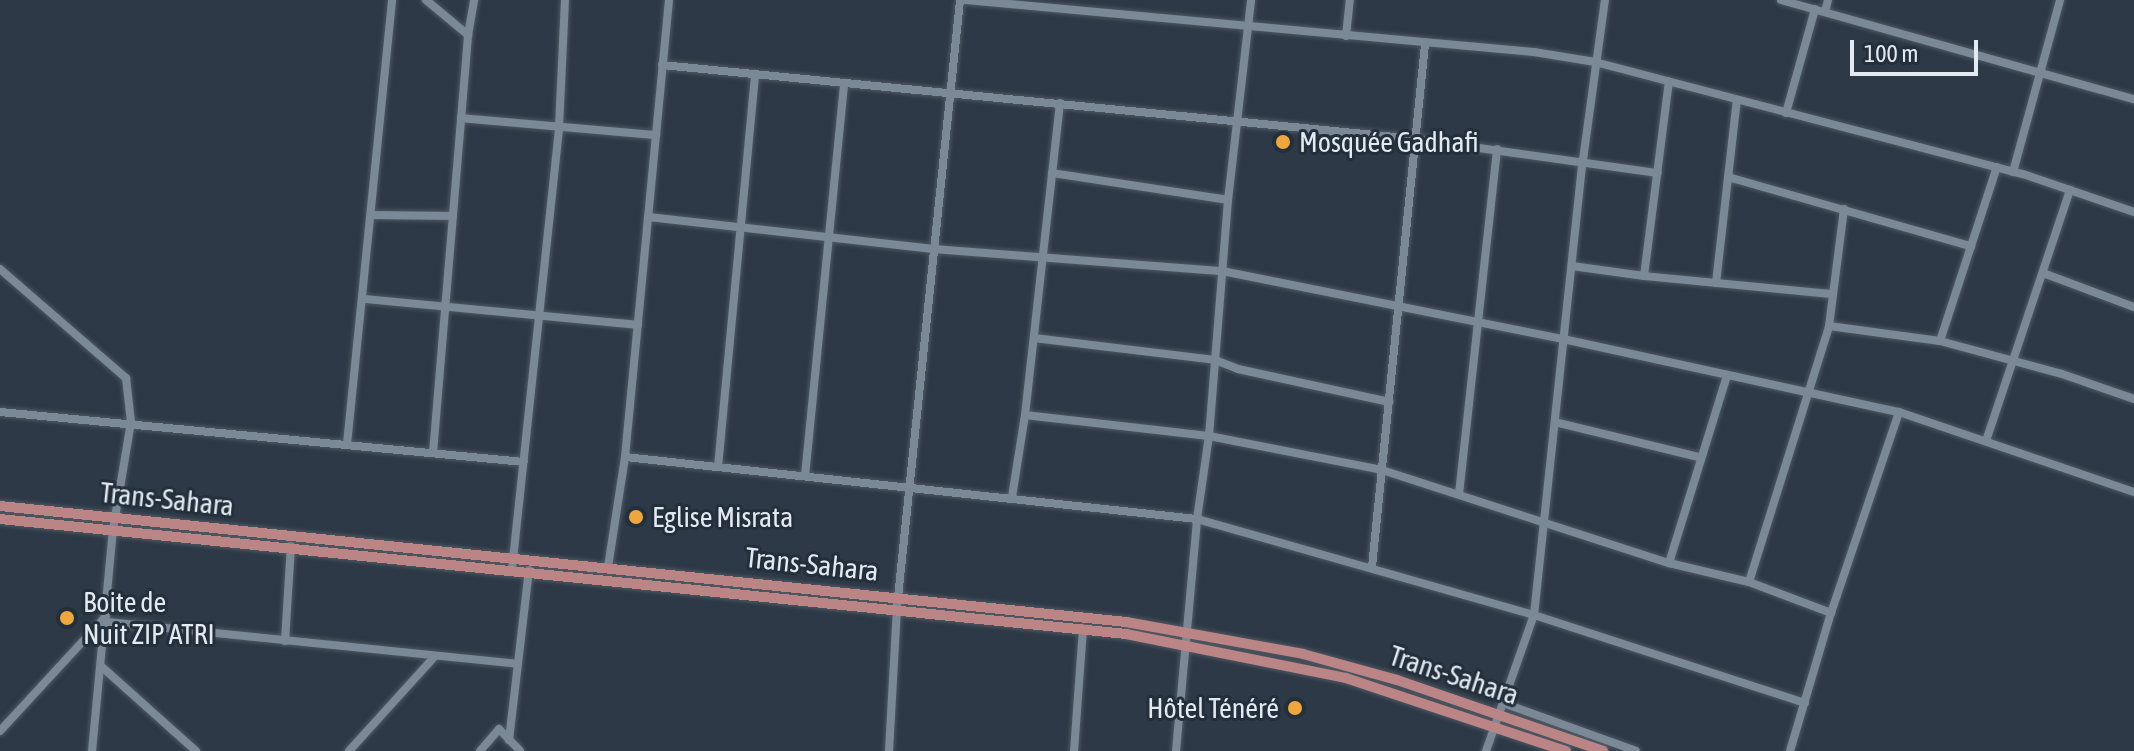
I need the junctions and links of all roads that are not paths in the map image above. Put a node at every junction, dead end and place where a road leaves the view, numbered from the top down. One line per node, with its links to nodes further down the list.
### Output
1 (392, 0): 47 (street)
2 (426, 0): 17 (street)
3 (474, 0): 17 (street)
4 (565, 0): 33 (street)
5 (669, 0): 21 (street)
6 (960, 0): 26 (street)
7 (966, 0): 16 (street)
8 (1251, 0): 16 (street)
9 (1350, 0): 18 (street)
10 (1605, 0): 20 (street)
11 (1781, 0): 14 (street)
12 (1828, 0): 15 (street)
13 (2060, 0): 22 (street)
14 (1815, 9): 15 (street); 30 (street)
15 (1825, 12): 22 (street)
16 (1247, 27): 18 (street); 32 (street)
17 (468, 35): 31 (street)
18 (1346, 36): 19 (street)
19 (1425, 44): 20 (street); 35 (street)
20 (1595, 62): 24 (street); 37 (street)
21 (662, 65): 23 (street); 34 (street)
22 (2041, 70): 27 (street); 39 (street)
23 (755, 74): 25 (street); 50 (street)
24 (1669, 82): 28 (street); 41 (street)
25 (844, 83): 26 (street); 51 (street)
26 (950, 92): 29 (street); 53 (street)
27 (2134, 99)
28 (1737, 100): 30 (street); 42 (street)
29 (1060, 103): 32 (street); 40 (street)
30 (1786, 113): 38 (street)
31 (461, 118): 33 (street); 48 (street)
32 (1236, 122): 35 (street); 44 (street)
33 (559, 127): 34 (street); 66 (street)
34 (656, 135): 49 (street)
35 (1415, 139): 36 (street); 65 (street)
36 (1497, 149): 37 (street); 67 (street)
37 (1583, 160): 41 (street); 55 (street)
38 (1997, 167): 39 (street); 52 (street)
39 (2013, 172): 43 (street)
40 (1052, 173): 44 (street); 54 (street)
41 (1658, 173): 59 (street)
42 (1728, 177): 45 (street); 60 (street)
43 (2070, 190): 46 (street); 58 (street)
44 (1228, 200): 57 (street)
45 (1844, 209): 52 (street); 61 (street)
46 (2134, 212)
47 (373, 215): 48 (street); 62 (street)
48 (453, 216): 63 (street)
49 (648, 217): 50 (street); 68 (street)
50 (740, 227): 51 (street); 91 (street)
51 (828, 237): 53 (street); 93 (street)
52 (1971, 246): 72 (street)
53 (934, 249): 54 (street); 94 (street)
54 (1042, 259): 57 (street); 70 (street)
55 (1572, 266): 59 (street); 71 (street)
56 (0, 269): 82 (street)
57 (1222, 271): 65 (street); 73 (street)
58 (2043, 273): 64 (street); 74 (street)
59 (1644, 276): 60 (street)
60 (1716, 283): 61 (street)
61 (1832, 294): 69 (street)
62 (365, 299): 63 (street); 86 (street)
63 (445, 307): 66 (street); 87 (street)
64 (2134, 307)
65 (1398, 308): 67 (street); 78 (street)
66 (539, 316): 68 (street); 90 (street)
67 (1480, 324): 71 (street); 96 (street)
68 (638, 325): 88 (street)
69 (1829, 326): 72 (street); 76 (street)
70 (1034, 338): 73 (street); 81 (street)
71 (1563, 339): 75 (street); 83 (street)
72 (1940, 341): 74 (street)
73 (1215, 360): 78 (street); 84 (street)
74 (2013, 361): 77 (street); 85 (street)
75 (1727, 376): 76 (street); 89 (street)
76 (1811, 391): 80 (street); 114 (street)
77 (2134, 399)
78 (1389, 402): 92 (street)
79 (0, 412): 82 (street)
80 (1899, 412): 85 (street); 117 (street)
81 (1025, 415): 84 (street); 97 (street)
82 (131, 422): 86 (street); 102 (street)
83 (1555, 422): 89 (street); 101 (street)
84 (1209, 436): 92 (street); 100 (street)
85 (1986, 441): 95 (street)
86 (347, 444): 87 (street)
87 (433, 453): 90 (street)
88 (625, 457): 91 (street); 109 (street)
89 (1699, 457): 108 (street)
90 (524, 462): 106 (street)
91 (718, 467): 93 (street)
92 (1382, 470): 96 (street); 110 (street)
93 (805, 476): 94 (street)
94 (910, 487): 97 (street); 116 (street)
95 (2134, 492)
96 (1459, 494): 101 (street)
97 (1012, 497): 100 (street)
98 (0, 506): 102 (main road, Trans-Sahara)
99 (0, 519): 102 (main road, Trans-Sahara)
100 (1197, 519): 110 (street); 122 (street)
101 (1545, 520): 108 (street); 118 (street)
102 (114, 523): 103 (main road, Trans-Sahara); 119 (street)
103 (213, 533): 104 (main road, Trans-Sahara); 105 (main road, Trans-Sahara)
104 (309, 543): 105 (main road, Trans-Sahara); 106 (main road, Trans-Sahara); 111 (main road, Trans-Sahara)
105 (291, 546): 123 (street)
106 (513, 557): 107 (main road, Trans-Sahara); 111 (street)
107 (530, 559): 109 (main road, Trans-Sahara); 112 (street)
108 (1669, 563): 114 (street)
109 (608, 567): 113 (main road, Trans-Sahara)
110 (1372, 567): 118 (street)
111 (512, 569): 112 (main road, Trans-Sahara)
112 (529, 572): 115 (main road, Trans-Sahara); 125 (street)
113 (658, 572): 115 (main road); 116 (main road, Trans-Sahara)
114 (1749, 582): 117 (street)
115 (655, 584): 116 (main road, Trans-Sahara)
116 (898, 602): 120 (main road, Trans-Sahara); 137 (street)
117 (1831, 613): 127 (street)
118 (1534, 615): 127 (street); 128 (street)
119 (106, 619): 123 (street); 126 (street); 130 (street)
120 (1058, 620): 121 (main road, Trans-Sahara); 122 (main road, Trans-Sahara)
121 (1083, 628): 122 (main road, Trans-Sahara); 138 (street)
122 (1186, 637): 128 (main road, Trans-Sahara); 129 (main road, Trans-Sahara); 139 (street)
123 (285, 641): 124 (street)
124 (435, 656): 125 (street); 134 (street)
125 (517, 664): 131 (street)
126 (102, 667): 132 (street); 133 (street)
127 (1805, 703): 144 (street)
128 (1501, 709): 129 (street); 142 (main road, Trans-Sahara); 143 (street)
129 (1494, 727): 140 (street); 141 (main road, Trans-Sahara)
130 (0, 731)
131 (509, 740): 135 (street); 136 (street)
132 (92, 751)
133 (196, 751)
134 (349, 751)
135 (480, 751)
136 (520, 751)
137 (889, 751)
138 (1074, 751)
139 (1176, 751)
140 (1486, 751)
141 (1566, 751)
142 (1603, 751)
143 (1636, 751)
144 (1790, 751)

